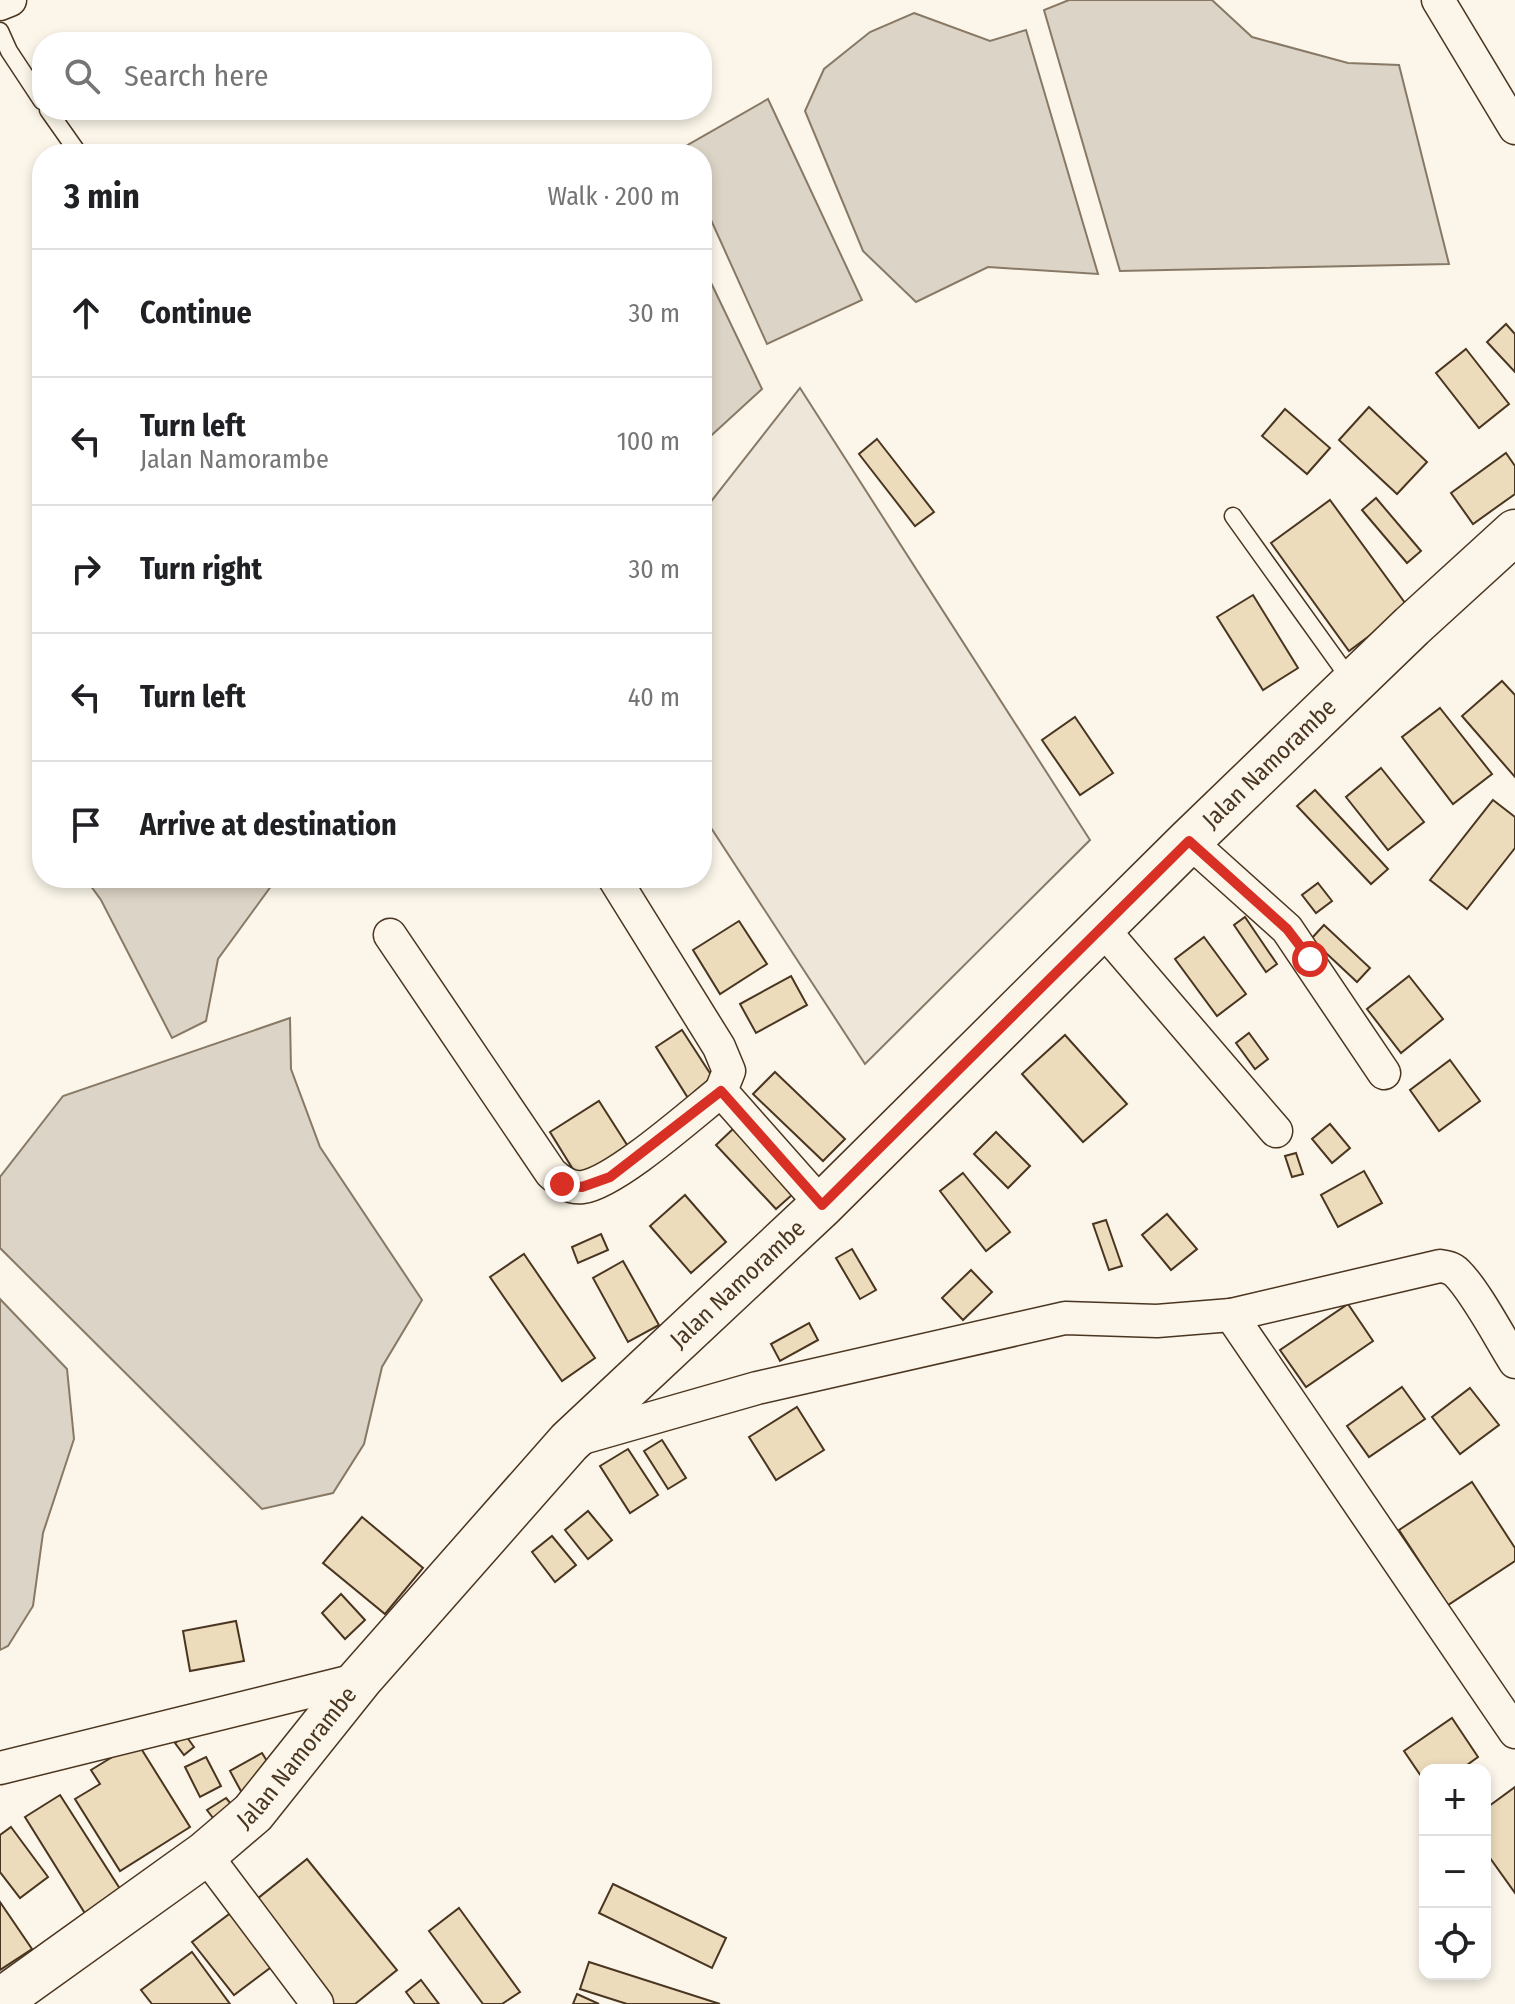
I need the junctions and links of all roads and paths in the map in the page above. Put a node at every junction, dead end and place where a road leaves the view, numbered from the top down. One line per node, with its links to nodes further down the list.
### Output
1 (10, 0): 3 (street)
2 (1438, 0): 7 (street)
3 (0, 4)
4 (0, 31): 5 (lane)
5 (32, 86)
6 (55, 120): 8 (lane)
7 (1515, 128)
8 (72, 144)
9 (1233, 516): 11 (lane)
10 (1515, 532): 11 (main road, Jalan Namorambe)
11 (1353, 683): 12 (main road, Jalan Namorambe)
12 (1189, 841): 14 (main road, Jalan Namorambe); 16 (street)
13 (620, 888): 17 (street)
14 (1101, 927): 18 (street); 19 (main road, Jalan Namorambe)
15 (390, 935): 17 (street)
16 (1384, 1073)
17 (721, 1091): 19 (street)
18 (1276, 1131)
19 (822, 1205): 22 (main road, Jalan Namorambe)
20 (1231, 1315): 21 (street); 22 (street); 24 (street)
21 (1515, 1362)
22 (569, 1442): 23 (main road, Jalan Namorambe)
23 (360, 1679): 25 (street); 26 (main road, Jalan Namorambe)
24 (1515, 1732)
25 (0, 1768)
26 (205, 1854): 27 (main road, Jalan Namorambe); 28 (street)
27 (0, 2001)
28 (317, 2003)

